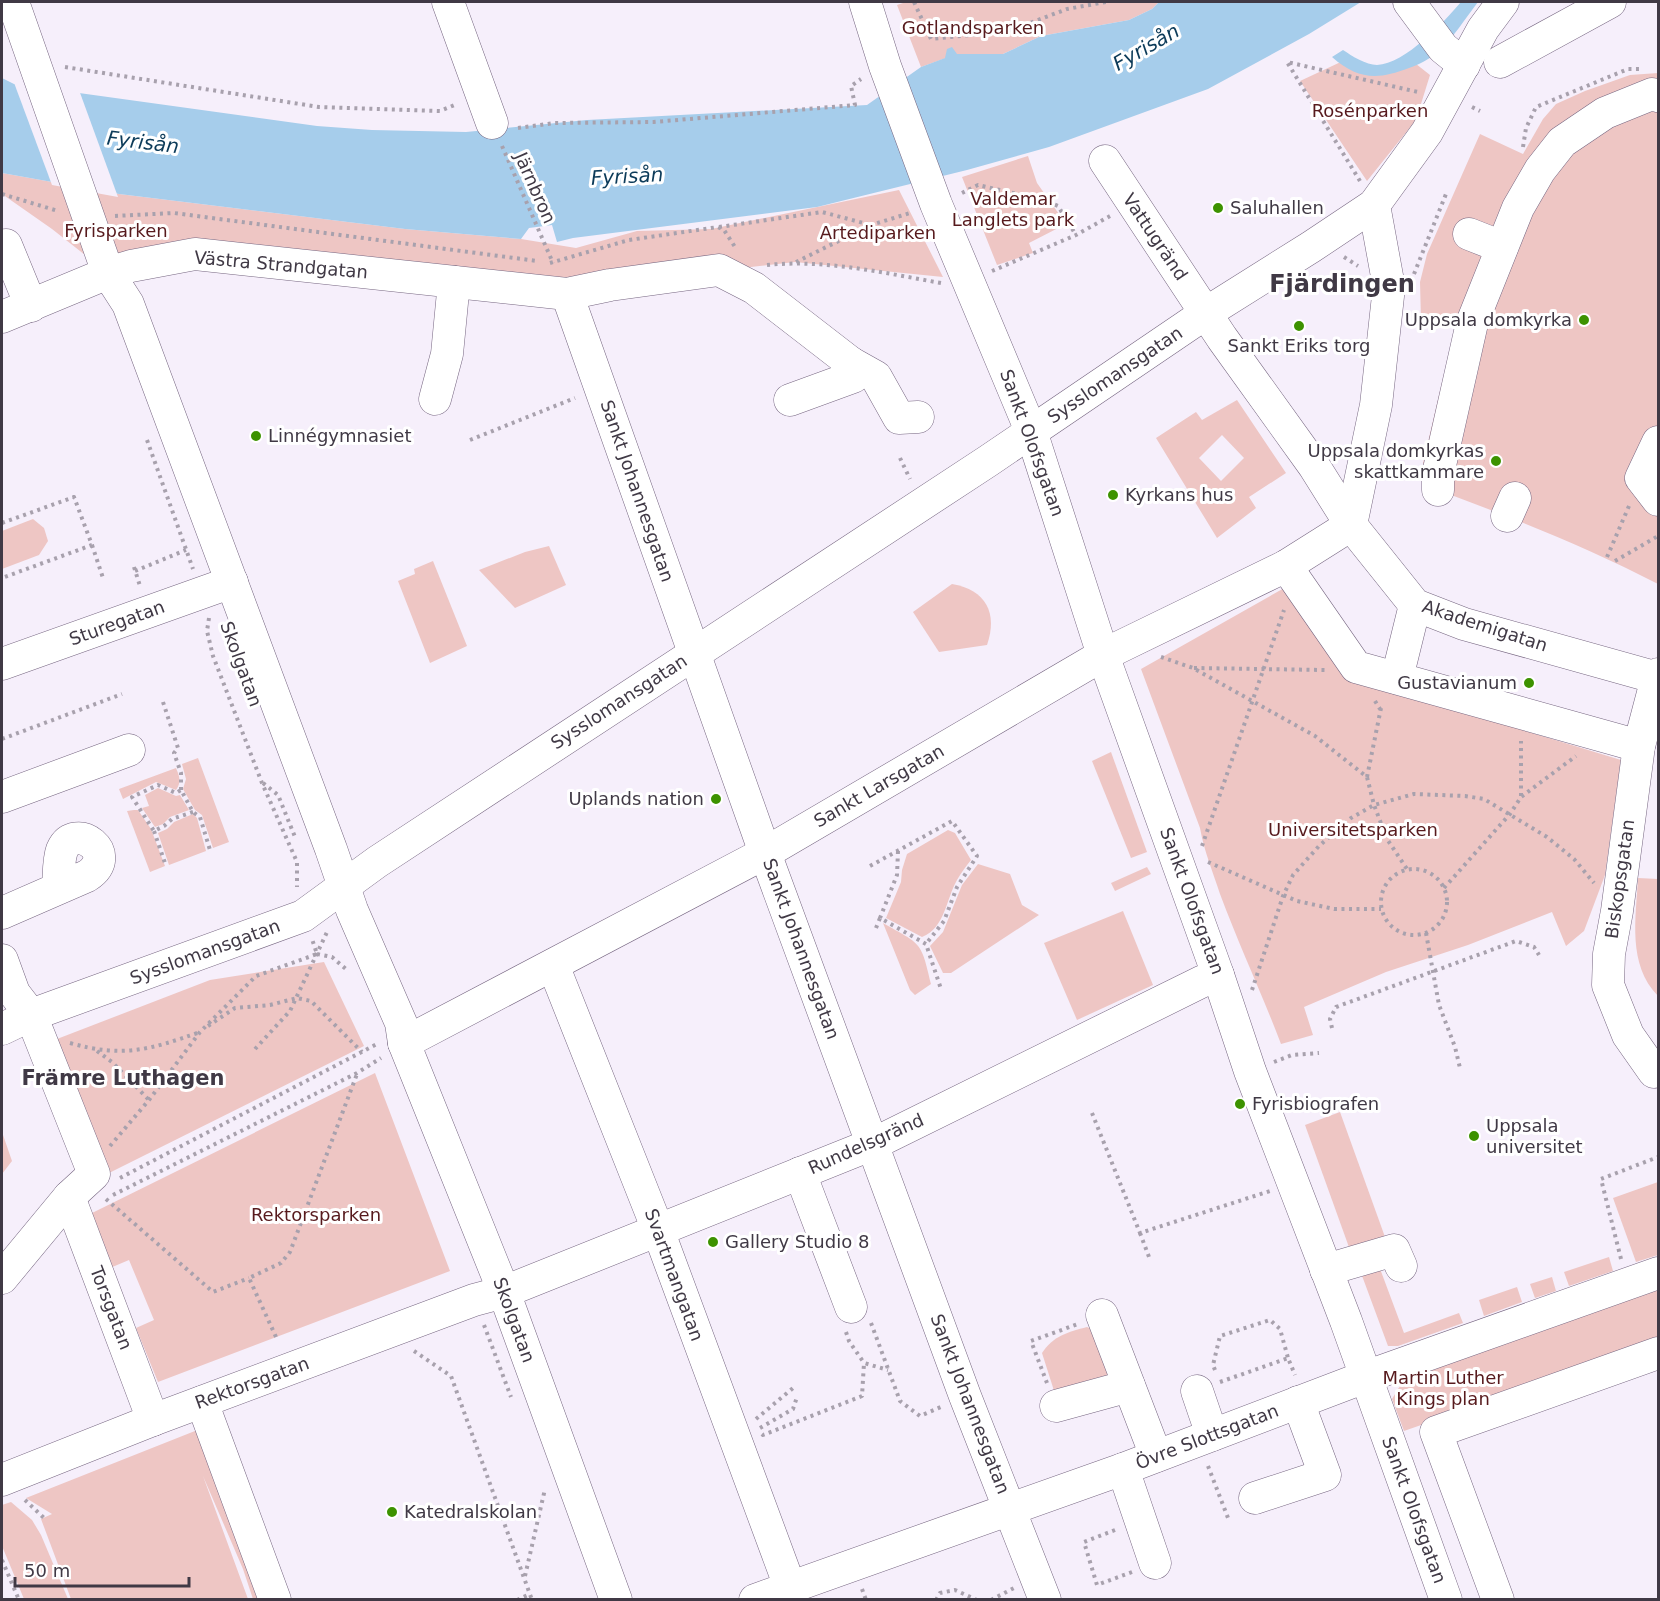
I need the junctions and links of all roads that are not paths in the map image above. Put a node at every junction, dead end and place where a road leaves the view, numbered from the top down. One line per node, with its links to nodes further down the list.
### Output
1 (13, 2): 15 (street, Skolgatan)
2 (448, 2): 9 (street)
3 (866, 2): 25 (street, Sankt Olofsgatan)
4 (1503, 2): 6 (street, Sysslomansgatan)
5 (1610, 2): 7 (street)
6 (1435, 35): 11 (street, Sysslomansgatan)
7 (1500, 63)
8 (1659, 96): 14 (street)
9 (504, 126)
10 (1105, 161): 19 (street, Vattugränd)
11 (1367, 193): 19 (street, Sysslomansgatan); 29 (street)
12 (1468, 234): 14 (street)
13 (6, 244): 18 (street)
14 (1502, 247): 28 (street)
15 (108, 273): 16 (street, Västra Strandgatan); 18 (street, Västra Strandgatan); 31 (street, Skolgatan)
16 (454, 282): 17 (street, Västra Strandgatan); 22 (street)
17 (567, 294): 21 (street, Västra Strandgatan); 33 (street, Sankt Johannesgatan)
18 (31, 306): 20 (street, Västra Strandgatan)
19 (1206, 313): 25 (street, Sysslomansgatan); 29 (street, Akademigatan)
20 (2, 317)
21 (851, 363): 23 (street); 24 (street)
22 (435, 399)
23 (790, 400)
24 (918, 417)
25 (1031, 431): 33 (street, Sysslomansgatan); 34 (street, Sankt Olofsgatan)
26 (1659, 442): 27 (street)
27 (1650, 489)
28 (1438, 490)
29 (1351, 525): 30 (street, Sankt Larsgatan); 32 (street, Akademigatan)
30 (1290, 572): 34 (street, Sankt Larsgatan); 37 (street)
31 (216, 587): 35 (street, Sturegatan); 43 (street, Skolgatan)
32 (1415, 605): 36 (street, Akademigatan); 37 (street)
33 (693, 653): 41 (street, Sankt Johannesgatan); 43 (street, Sysslomansgatan)
34 (1103, 655): 41 (street, Sankt Larsgatan); 47 (street, Sankt Olofsgatan)
35 (2, 664)
36 (1658, 676): 38 (street, Biskopsgatan)
37 (1397, 678): 38 (street)
38 (1639, 746): 51 (street, Biskopsgatan)
39 (129, 750): 40 (street)
40 (2, 797)
41 (765, 852): 46 (street, Sankt Larsgatan); 52 (street, Sankt Johannesgatan)
42 (58, 888): 44 (street)
43 (324, 902): 48 (street, Sysslomansgatan); 50 (street, Skolgatan)
44 (2, 913)
45 (2, 960): 48 (street)
46 (553, 965): 50 (street, Sankt Larsgatan); 55 (street, Svartmangatan)
47 (1218, 975): 52 (street, Rundelsgränd); 57 (street, Sankt Olofsgatan)
48 (31, 1015): 49 (street, Sysslomansgatan); 54 (street)
49 (2, 1029)
50 (392, 1045): 60 (street, Skolgatan)
51 (1659, 1071)
52 (873, 1144): 53 (street, Rundelsgränd); 76 (street, Sankt Johannesgatan)
53 (800, 1173): 55 (street, Rundelsgränd); 61 (street)
54 (69, 1197): 59 (street); 70 (street, Torsgatan)
55 (658, 1230): 60 (street, Rundelsgränd); 78 (street, Svartmangatan)
56 (1401, 1266): 57 (street)
57 (1326, 1270): 64 (street, Sankt Olofsgatan)
58 (1659, 1273): 64 (street, Övre Slottsgatan)
59 (2, 1278)
60 (504, 1292): 68 (street, Rektorsgatan); 80 (street, Skolgatan)
61 (851, 1307)
62 (1102, 1315): 65 (street)
63 (1659, 1353): 84 (street)
64 (1365, 1377): 67 (street, Övre Slottsgatan); 83 (street, Sankt Olofsgatan)
65 (1129, 1386): 69 (street); 72 (street)
66 (1208, 1387): 71 (street)
67 (1301, 1401): 71 (street, Övre Slottsgatan); 75 (street)
68 (202, 1402): 70 (street, Rektorsgatan); 79 (street)
69 (1056, 1406)
70 (153, 1420): 74 (street, Rektorsgatan)
71 (1205, 1437): 72 (street, Övre Slottsgatan)
72 (1156, 1456): 73 (street, Övre Slottsgatan)
73 (1124, 1468): 76 (street, Övre Slottsgatan); 77 (street)
74 (2, 1480)
75 (1255, 1498)
76 (1010, 1509): 78 (street, Övre Slottsgatan); 82 (street, Sankt Johannesgatan)
77 (1155, 1563)
78 (790, 1587): 81 (street, Övre Slottsgatan)
79 (275, 1599)
80 (616, 1599)
81 (755, 1599)
82 (1044, 1599)
83 (1446, 1599)
84 (1498, 1599)

